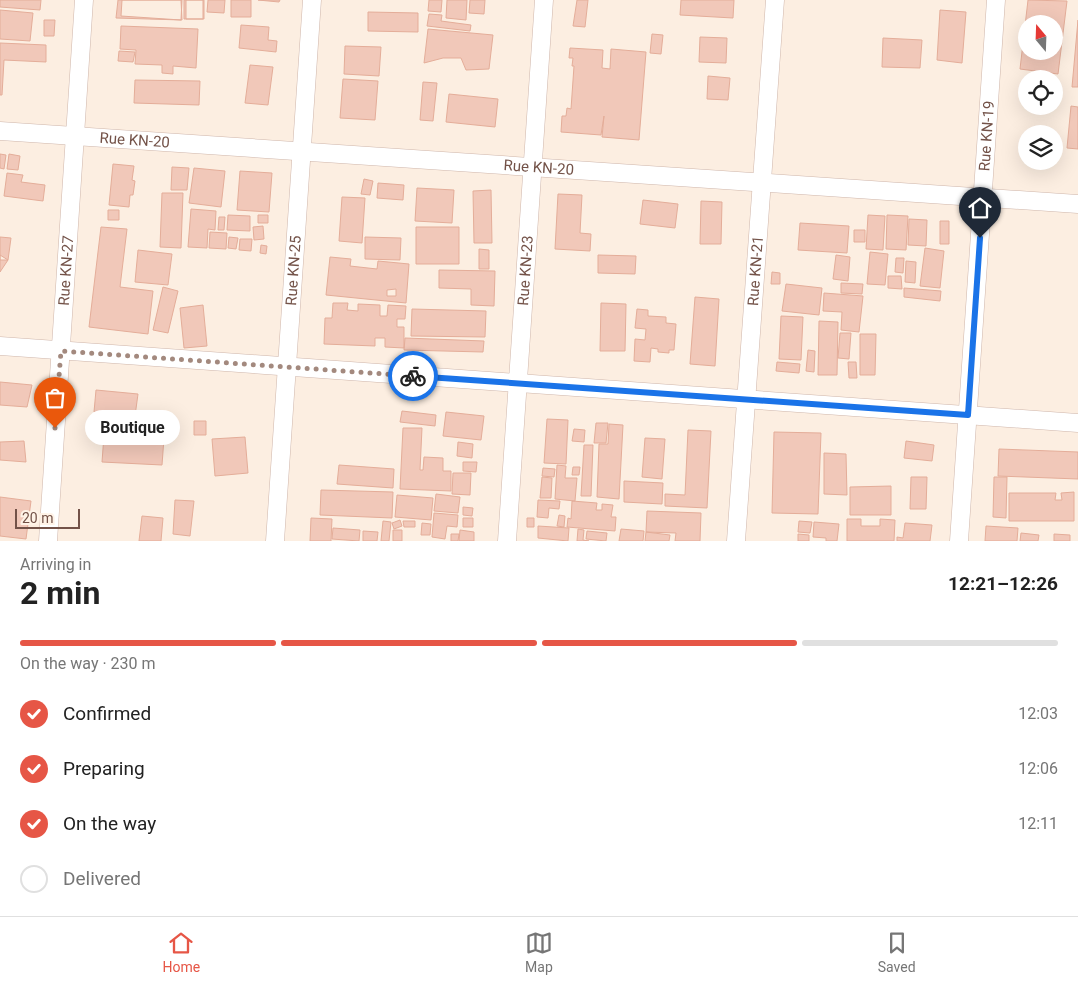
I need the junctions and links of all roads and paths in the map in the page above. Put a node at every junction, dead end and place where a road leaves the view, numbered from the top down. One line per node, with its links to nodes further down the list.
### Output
1 (84, 0): 7 (street, Rue KN-27)
2 (312, 0): 8 (street, Rue KN-25)
3 (544, 0): 9 (street, Rue KN-23)
4 (775, 0): 10 (street, Rue KN-21)
5 (996, 0): 11 (street, Rue KN-19)
6 (0, 131): 7 (street, Rue KN-20)
7 (75, 136): 8 (street, Rue KN-20); 14 (street, Rue KN-27)
8 (302, 151): 9 (street, Rue KN-20); 15 (street, Rue KN-25)
9 (533, 167): 10 (street, Rue KN-20); 16 (street, Rue KN-23)
10 (762, 182): 11 (street, Rue KN-20); 17 (street, Rue KN-21)
11 (982, 198): 12 (street, Rue KN-20); 18 (street, Rue KN-19)
12 (1078, 204)
13 (0, 346): 14 (street)
14 (61, 351): 15 (street); 20 (street, Rue KN-27)
15 (287, 367): 16 (street); 21 (street, Rue KN-25)
16 (518, 383): 17 (street); 22 (street, Rue KN-23)
17 (746, 399): 18 (street); 23 (street, Rue KN-21)
18 (968, 415): 19 (street); 24 (street, Rue KN-19)
19 (1078, 423)
20 (48, 541)
21 (275, 541)
22 (507, 541)
23 (736, 541)
24 (959, 541)

